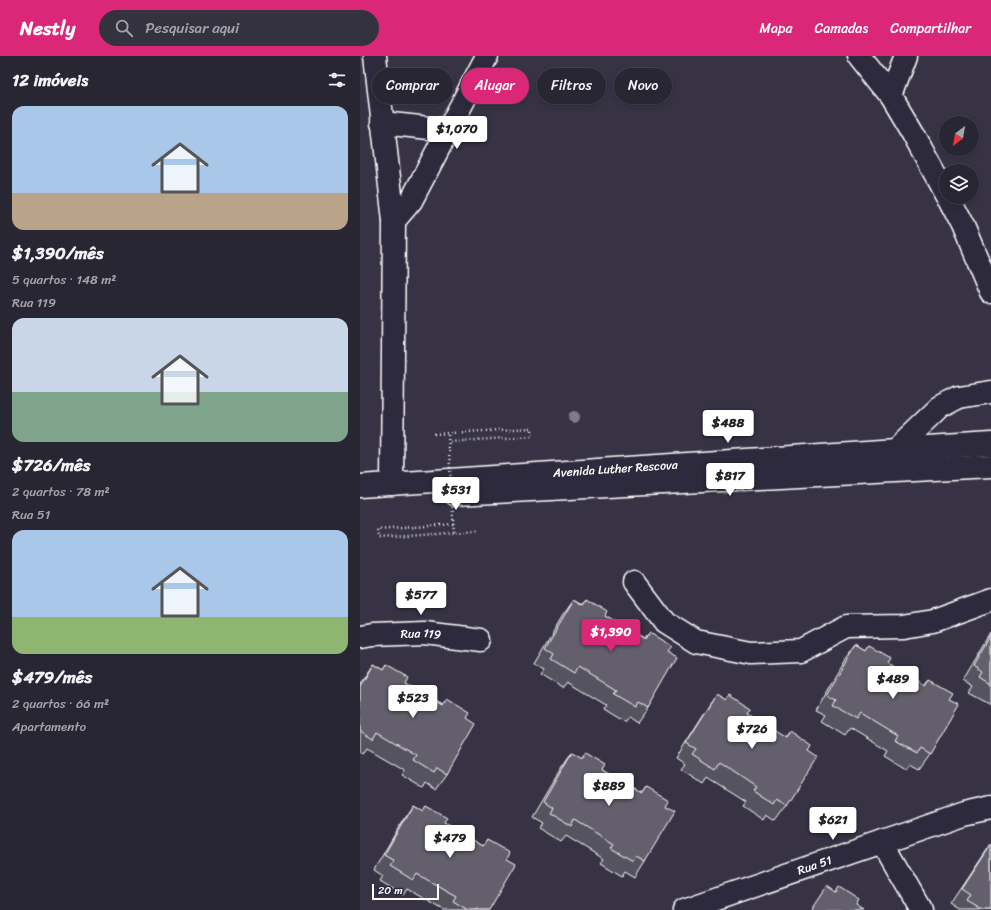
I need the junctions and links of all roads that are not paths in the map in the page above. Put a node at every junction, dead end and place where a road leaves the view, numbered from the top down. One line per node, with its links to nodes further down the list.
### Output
1 (375, 56): 6 (street)
2 (486, 56): 7 (street)
3 (859, 56): 5 (street)
4 (906, 56): 5 (street)
5 (891, 96): 8 (street)
6 (382, 123): 7 (street); 10 (street)
7 (448, 130): 10 (street)
8 (939, 181)
9 (952, 204): 11 (street)
10 (394, 221): 16 (street)
11 (991, 292)
12 (991, 392): 14 (street)
13 (991, 444): 14 (street, Avenida Luther Rescova)
14 (895, 450): 16 (street, Avenida Luther Rescova)
15 (991, 466): 18 (street, Avenida Luther Rescova)
16 (392, 484): 17 (street, Avenida Luther Rescova)
17 (360, 486)
18 (360, 500)
19 (634, 582): 20 (street)
20 (991, 600)
21 (360, 637): 22 (street, Rua 119)
22 (481, 640)
23 (991, 808): 24 (street, Rua 51)
24 (882, 842): 25 (street, Rua 51); 26 (street)
25 (684, 910)
26 (921, 910)

